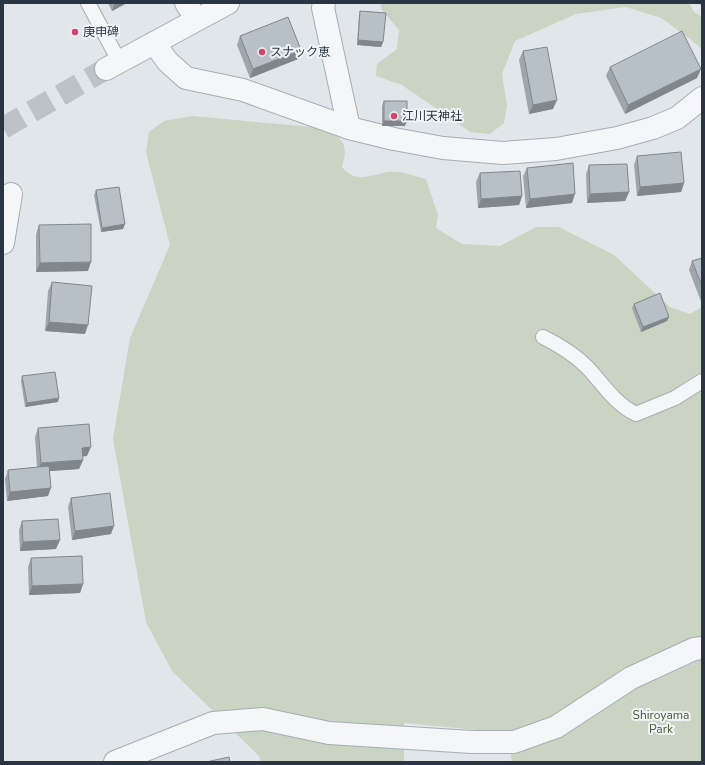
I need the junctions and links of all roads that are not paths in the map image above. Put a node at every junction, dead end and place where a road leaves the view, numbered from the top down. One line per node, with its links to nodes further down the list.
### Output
1 (88, 3): 6 (lane)
2 (228, 3): 4 (street)
3 (324, 3): 8 (street)
4 (191, 11): 5 (street)
5 (154, 43): 6 (street); 8 (street)
6 (113, 65)
7 (702, 98): 8 (street)
8 (349, 128)
9 (11, 194): 10 (street)
10 (4, 231)
11 (543, 337): 12 (lane)
12 (702, 380)
13 (702, 648): 14 (street)
14 (115, 762)

